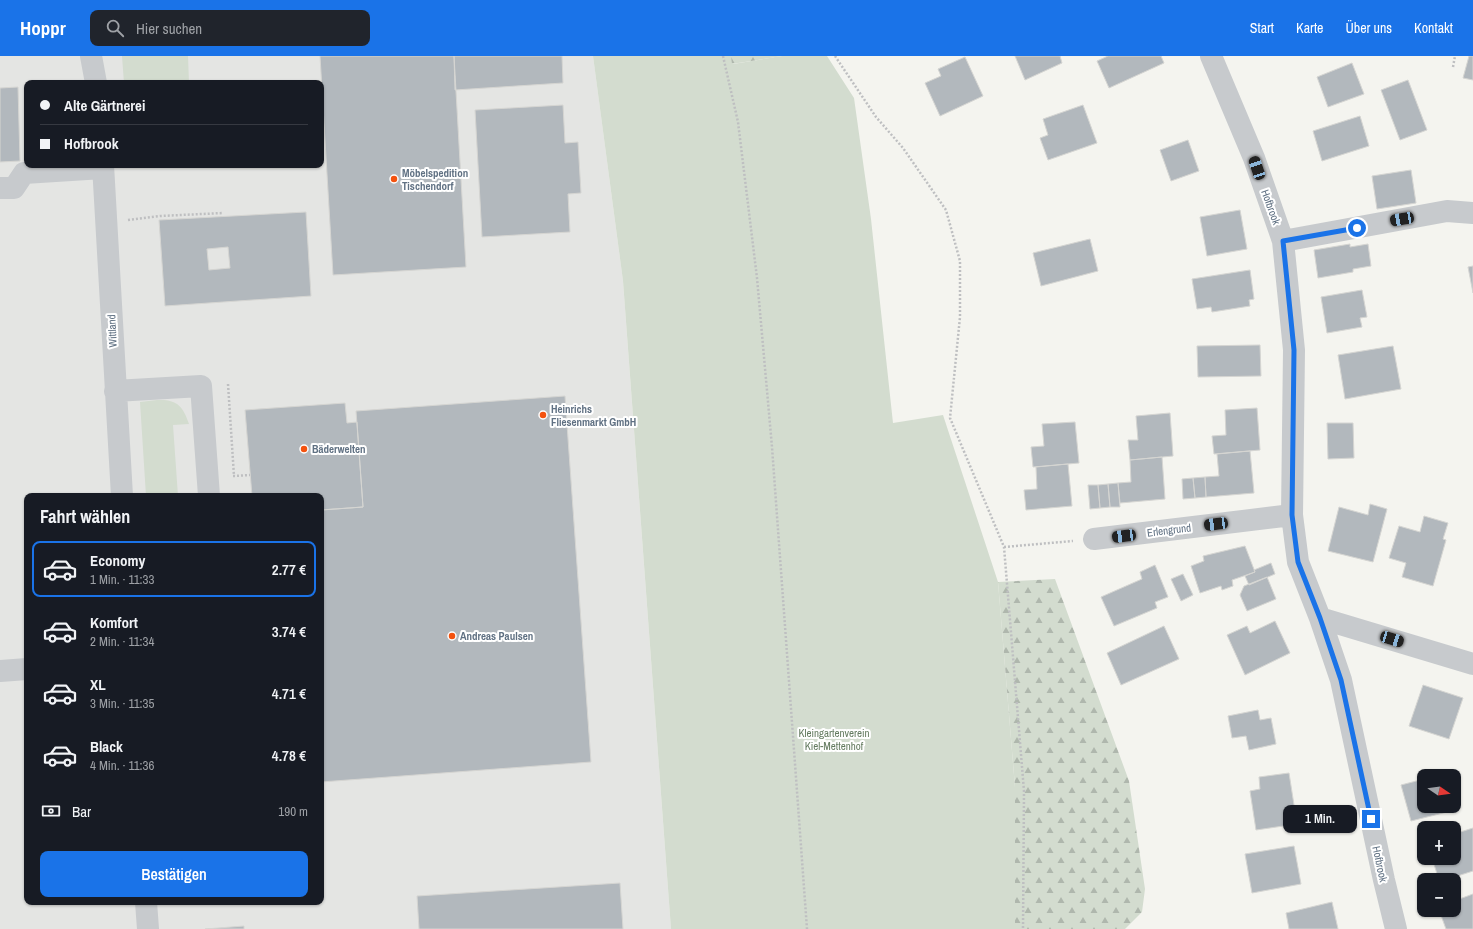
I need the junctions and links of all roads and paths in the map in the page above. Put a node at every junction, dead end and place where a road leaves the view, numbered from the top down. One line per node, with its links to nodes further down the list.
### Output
1 (91, 56): 7 (street)
2 (723, 56): 29 (path)
3 (835, 56): 22 (path)
4 (1211, 56): 14 (street, Hofbrook)
5 (1456, 56): 6 (path)
6 (1453, 67)
7 (95, 80)
8 (90, 168): 10 (street)
9 (103, 168): 13 (street, Wittland)
10 (0, 188)
11 (1473, 212): 14 (street)
12 (223, 213): 13 (path)
13 (106, 224): 16 (street, Wittland)
14 (1283, 241): 20 (street, Hofbrook)
15 (228, 384): 17 (path)
16 (115, 391): 18 (street, Wittland); 19 (street)
17 (250, 474)
18 (122, 493)
19 (209, 493)
20 (1292, 515): 21 (street, Erlengrund); 23 (street, Hofbrook)
21 (1094, 539): 22 (path)
22 (1004, 547): 30 (path)
23 (1320, 618): 24 (street); 31 (street, Hofbrook)
24 (1473, 664)
25 (24, 669): 26 (street)
26 (0, 671)
27 (146, 905): 28 (street)
28 (148, 929)
29 (807, 929)
30 (1023, 929)
31 (1396, 929)

